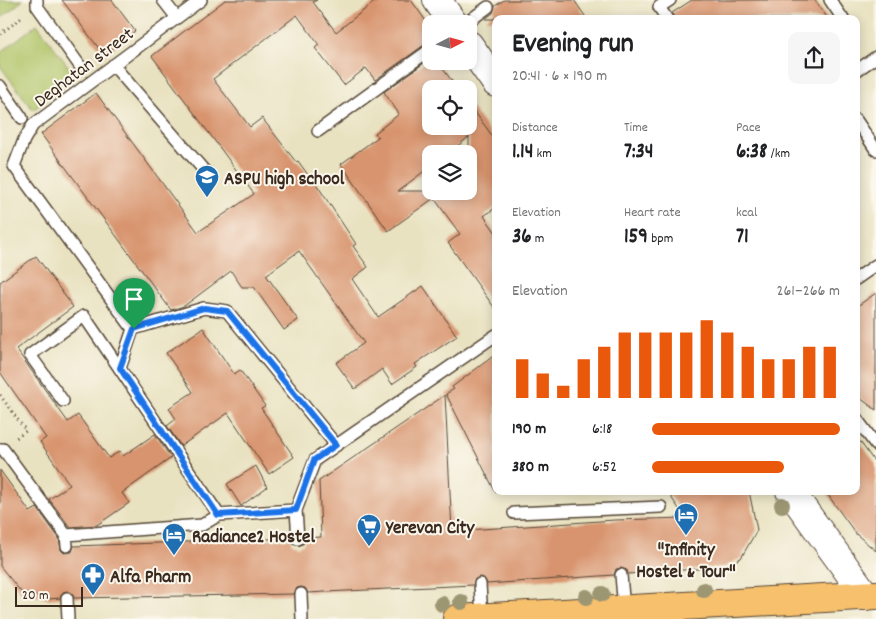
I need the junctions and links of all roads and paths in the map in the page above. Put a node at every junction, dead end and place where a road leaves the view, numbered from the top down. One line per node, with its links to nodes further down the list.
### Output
1 (164, 0): 12 (lane)
2 (201, 0): 12 (lane, Deghatan street)
3 (437, 0): 8 (street)
4 (670, 0): 10 (lane)
5 (830, 0): 11 (lane)
6 (37, 3): 13 (path); 18 (lane)
7 (488, 7): 9 (lane)
8 (448, 15)
9 (478, 15)
10 (665, 15)
11 (840, 15)
12 (177, 18): 17 (lane, Deghatan street)
13 (0, 34)
14 (422, 56): 24 (lane)
15 (876, 57): 19 (lane)
16 (478, 58): 20 (street)
17 (113, 65): 26 (lane); 29 (lane, Deghatan street)
18 (80, 66)
19 (860, 68)
20 (492, 77)
21 (0, 86): 22 (lane)
22 (22, 118)
23 (860, 126): 25 (lane)
24 (318, 131)
25 (876, 150)
26 (208, 175)
27 (876, 265): 28 (lane)
28 (860, 276)
29 (134, 329): 31 (lane); 35 (lane)
30 (492, 338): 35 (lane)
31 (120, 368): 33 (lane); 42 (lane)
32 (0, 394): 37 (path)
33 (63, 401)
34 (860, 423): 36 (lane)
35 (336, 445): 40 (lane)
36 (876, 445)
37 (3, 449): 42 (lane)
38 (793, 495): 47 (street)
39 (661, 507): 41 (lane)
40 (296, 510): 42 (lane); 43 (lane)
41 (514, 513)
42 (218, 515)
43 (298, 539)
44 (621, 575): 49 (lane)
45 (480, 584): 50 (lane)
46 (300, 594): 52 (lane)
47 (871, 596): 49 (main road)
48 (67, 598): 51 (lane)
49 (624, 609): 50 (main road)
50 (470, 618)
51 (68, 619)
52 (302, 619)

